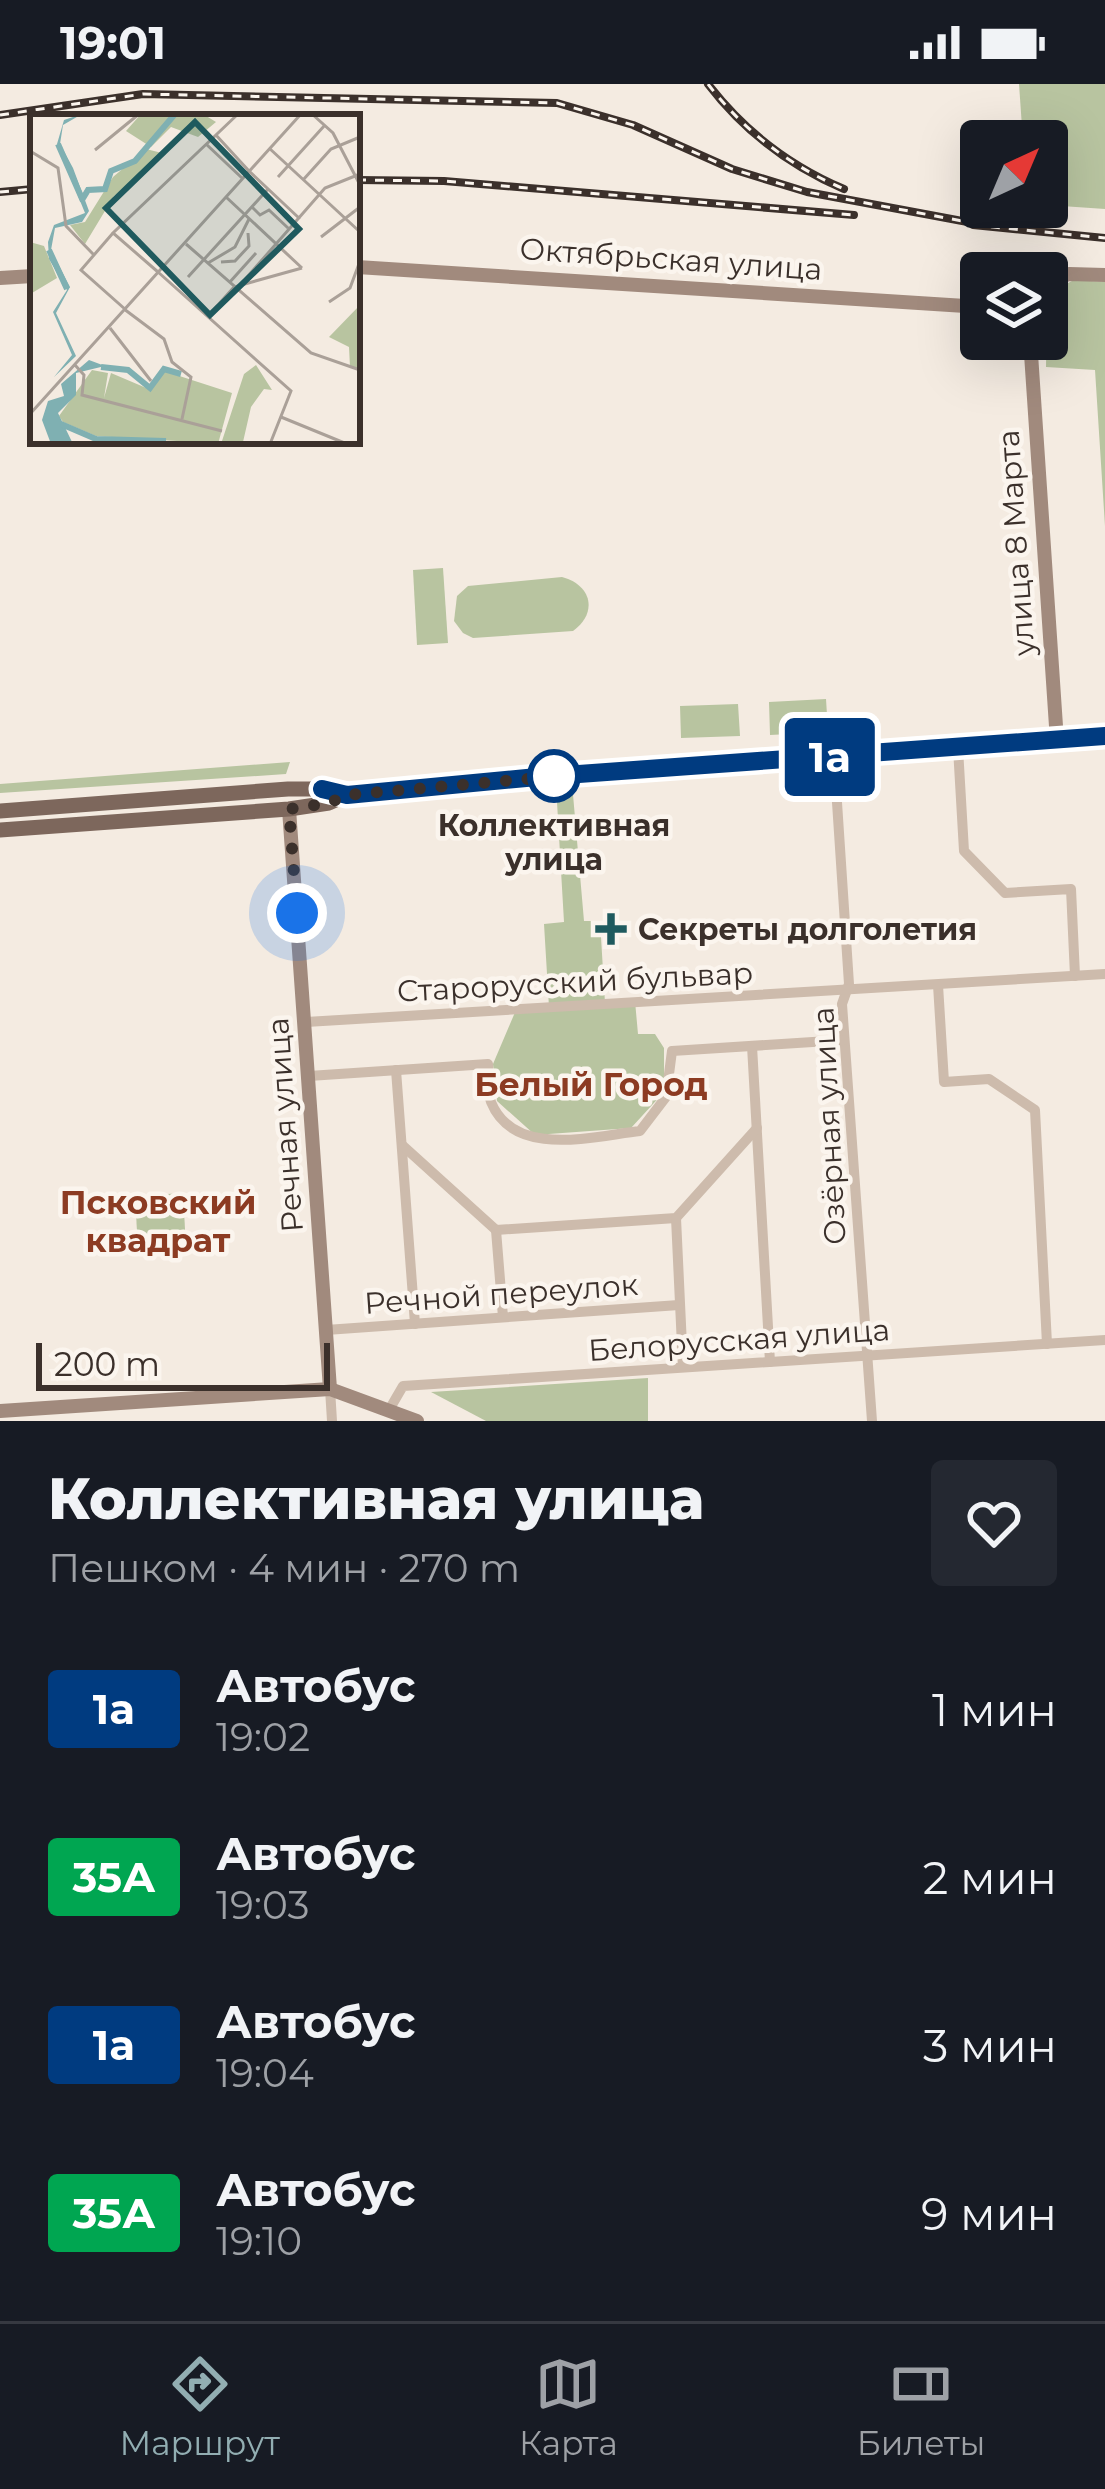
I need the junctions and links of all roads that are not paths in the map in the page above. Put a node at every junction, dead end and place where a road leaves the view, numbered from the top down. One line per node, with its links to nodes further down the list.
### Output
1 (360, 267): 6 (main road, Октябрьская улица)
2 (1068, 274): 3 (main road)
3 (1105, 275)
4 (30, 276): 5 (main road)
5 (0, 278)
6 (960, 306)
7 (1030, 360): 9 (main road, улица 8 Марта)
8 (1105, 736): 9 (main road)
9 (1057, 741): 10 (main road)
10 (958, 748): 11 (main road); 19 (street)
11 (834, 757): 12 (main road); 21 (street, Озёрная улица)
12 (347, 795): 13 (main road); 16 (main road)
13 (192, 797): 14 (main road); 15 (main road)
14 (0, 811)
15 (192, 817): 16 (main road); 17 (main road)
16 (289, 818): 22 (main road, Речная улица)
17 (0, 830)
18 (1105, 974): 19 (street, Старорусский бульвар)
19 (1075, 976): 20 (street, Старорусский бульвар)
20 (938, 986): 21 (street, Старорусский бульвар); 36 (street)
21 (847, 992): 22 (street, Старорусский бульвар); 23 (street, Озёрная улица)
22 (305, 1022): 26 (main road, Речная улица)
23 (844, 1040): 24 (street); 37 (street, Озёрная улица)
24 (752, 1046): 25 (street); 27 (street)
25 (396, 1070): 26 (street); 28 (street)
26 (309, 1076): 34 (main road, Речная улица)
27 (757, 1128): 29 (street); 38 (street)
28 (402, 1145): 30 (street); 33 (street)
29 (676, 1218): 30 (street); 31 (street)
30 (496, 1230): 32 (street)
31 (679, 1305): 32 (street, Речной переулок); 39 (street)
32 (503, 1317): 33 (street, Речной переулок)
33 (415, 1324): 34 (street, Речной переулок)
34 (326, 1330): 40 (main road, Речная улица)
35 (1105, 1340): 36 (street, Белорусская улица)
36 (1047, 1344): 37 (street, Белорусская улица)
37 (867, 1355): 38 (street, Белорусская улица); 45 (street, Озёрная улица)
38 (770, 1362): 39 (street, Белорусская улица)
39 (683, 1367): 41 (street, Белорусская улица)
40 (330, 1389): 41 (main road); 42 (main road); 43 (street, Речная улица)
41 (389, 1410): 44 (main road)
42 (0, 1411)
43 (332, 1421)
44 (416, 1421)
45 (872, 1421)

